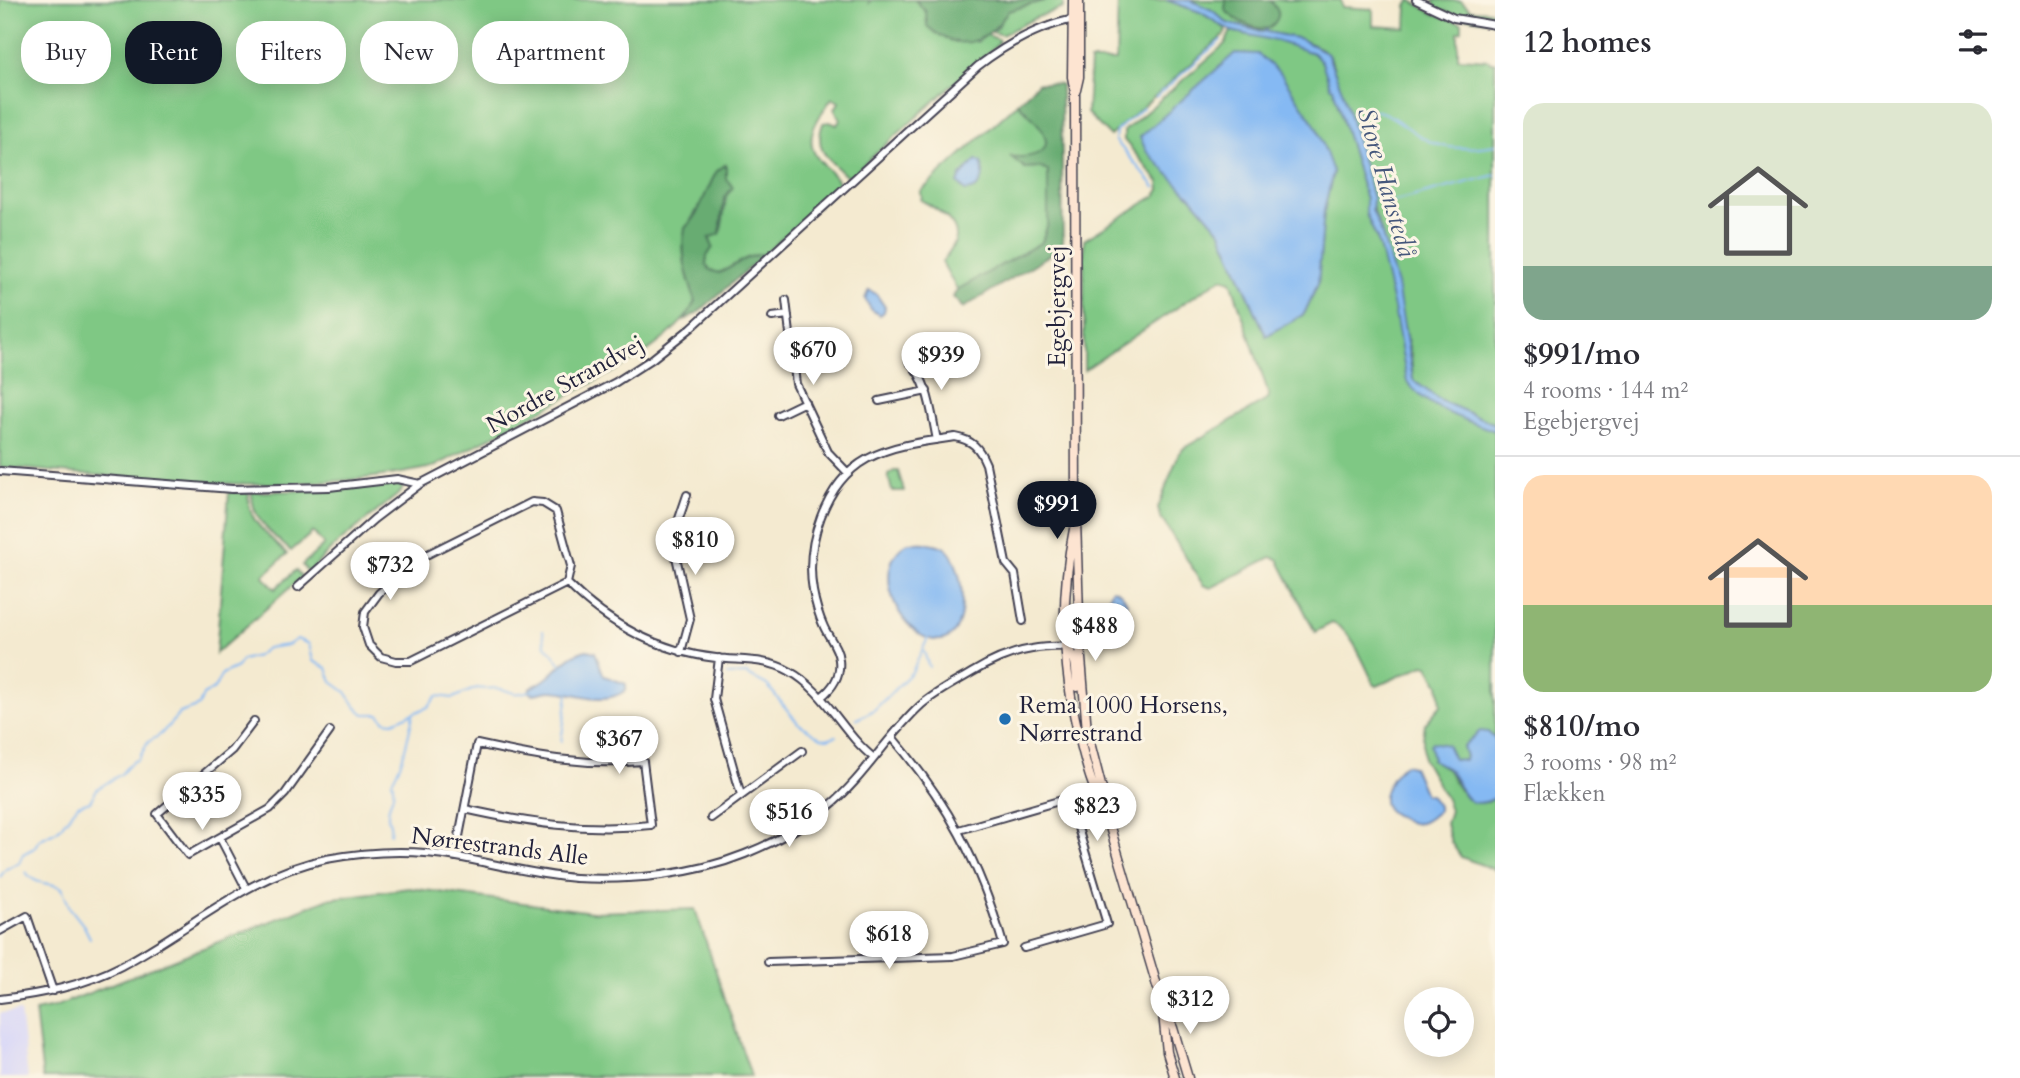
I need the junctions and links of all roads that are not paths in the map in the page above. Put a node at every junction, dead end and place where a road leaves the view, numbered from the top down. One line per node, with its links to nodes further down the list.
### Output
1 (1073, 0): 5 (street, Egebjergvej)
2 (1079, 0): 5 (street, Egebjergvej)
3 (1416, 0): 4 (street)
4 (1430, 4): 6 (street)
5 (1075, 19): 18 (street, Nordre Strandvej); 20 (street, Egebjergvej)
6 (1495, 25)
7 (786, 300): 8 (street)
8 (788, 315): 9 (street); 13 (street)
9 (772, 317)
10 (909, 361): 11 (street)
11 (927, 391): 12 (street); 15 (street)
12 (879, 401)
13 (805, 402): 14 (street); 17 (street)
14 (778, 415)
15 (937, 440): 17 (street); 23 (street)
16 (0, 471): 18 (street)
17 (848, 474): 28 (street)
18 (420, 484): 22 (street, Nordre Strandvej)
19 (687, 495): 26 (street)
20 (1076, 520): 24 (street, Egebjergvej); 25 (street, Egebjergvej)
21 (567, 583): 21 (street); 26 (street)
22 (298, 587)
23 (1023, 621)
24 (1080, 646): 25 (street, Nørrestrands Alle); 31 (street, Egebjergvej)
25 (1065, 647): 31 (street); 32 (street, Nørrestrands Alle); 36 (street, Egebjergvej)
26 (681, 652): 27 (street)
27 (719, 658): 28 (street); 35 (street)
28 (821, 697): 34 (street)
29 (254, 721): 40 (street)
30 (330, 731): 40 (street)
31 (1087, 731): 36 (street, Egebjergvej)
32 (892, 737): 34 (street, Nørrestrands Alle); 39 (street)
33 (802, 751): 35 (street)
34 (874, 758): 41 (street, Nørrestrands Alle)
35 (741, 795): 38 (street)
36 (1104, 807): 48 (street, Egebjergvej)
37 (465, 809): 37 (street); 41 (street)
38 (711, 818)
39 (960, 830): 44 (street); 45 (street)
40 (220, 838): 42 (street)
41 (455, 857): 42 (street, Nørrestrands Alle)
42 (246, 888): 46 (street, Nørrestrands Alle)
43 (0, 931): 46 (street)
44 (1024, 948)
45 (768, 962)
46 (53, 990): 47 (street, Nørrestrands Alle)
47 (0, 999)
48 (1163, 1006): 49 (street, Egebjergvej); 50 (street, Egebjergvej)
49 (1175, 1078)
50 (1188, 1078)

